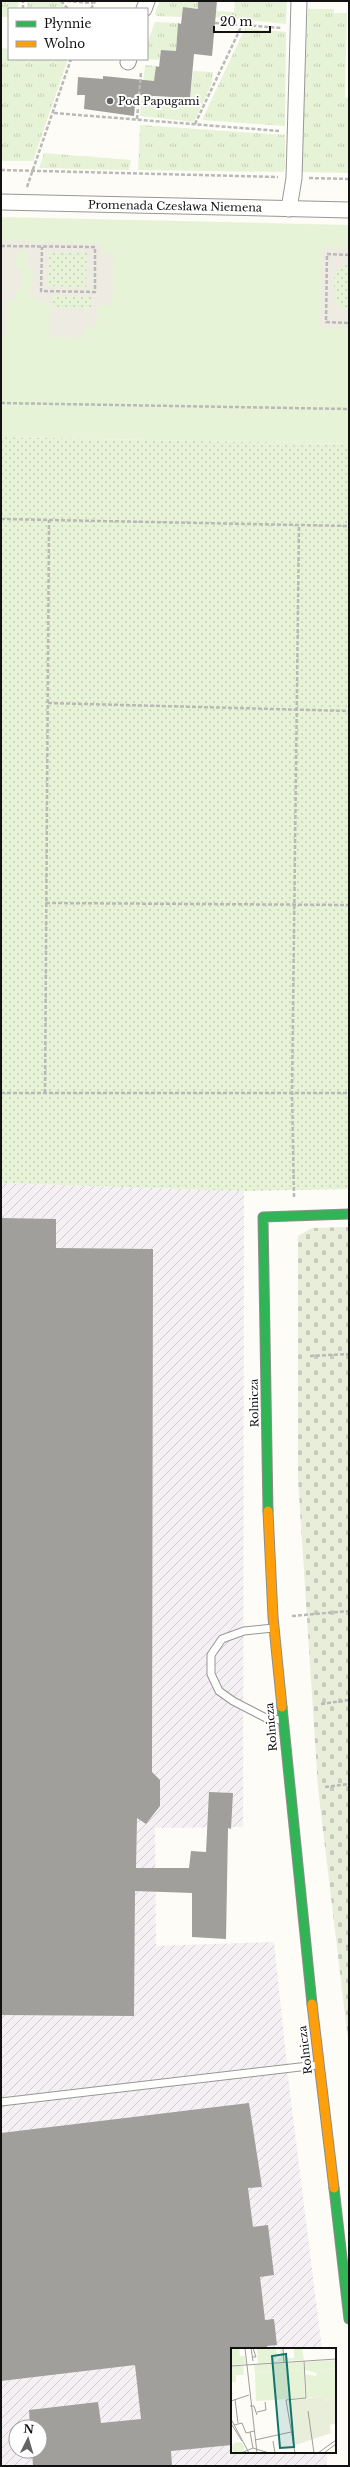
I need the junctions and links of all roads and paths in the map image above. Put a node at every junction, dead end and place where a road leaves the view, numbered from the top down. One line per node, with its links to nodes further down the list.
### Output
1 (67, 1): 3 (path)
2 (299, 1): 6 (street)
3 (94, 2)
4 (215, 23): 5 (path)
5 (242, 25): 6 (path); 11 (path)
6 (297, 29): 12 (street)
7 (71, 60): 9 (path)
8 (129, 60): 10 (path)
9 (54, 113): 10 (path); 14 (path)
10 (137, 119): 11 (path)
11 (195, 124): 12 (path)
12 (295, 132): 15 (street)
13 (1, 170): 14 (path)
14 (33, 171): 15 (path); 18 (path)
15 (294, 178): 16 (path); 19 (street)
16 (349, 179)
17 (1, 202): 18 (street, Promenada Czesława Niemena)
18 (21, 202): 19 (street, Promenada Czesława Niemena)
19 (289, 209): 20 (street, Promenada Czesława Niemena)
20 (349, 210)
21 (1, 246): 22 (path)
22 (42, 246): 22 (path)
23 (349, 255): 24 (path)
24 (349, 323)
25 (1, 403): 26 (path)
26 (349, 409)
27 (1, 519): 28 (path)
28 (49, 520): 29 (path); 31 (path)
29 (299, 525): 30 (path); 32 (path)
30 (349, 526)
31 (48, 703): 32 (path); 34 (path)
32 (296, 710): 33 (path); 35 (path)
33 (349, 711)
34 (46, 903): 35 (path); 38 (path)
35 (294, 905): 36 (path); 39 (path)
36 (349, 905)
37 (1, 1092): 38 (path)
38 (45, 1093): 39 (path)
39 (292, 1093): 40 (path); 42 (path)
40 (349, 1093)
41 (349, 1214): 42 (street, Rolnicza)
42 (294, 1215): 46 (street, Rolnicza)
43 (349, 1354): 44 (path)
44 (310, 1356)
45 (349, 1611): 46 (path)
46 (273, 1617): 47 (street, Rolnicza)
47 (273, 1628): 50 (street, Rolnicza); 50 (lane)
48 (349, 1700): 49 (path)
49 (320, 1704)
50 (282, 1720): 53 (street, Rolnicza)
51 (349, 1784): 52 (path)
52 (325, 1787)
53 (319, 2064): 54 (lane); 55 (street, Rolnicza)
54 (1, 2102)
55 (349, 2319)

